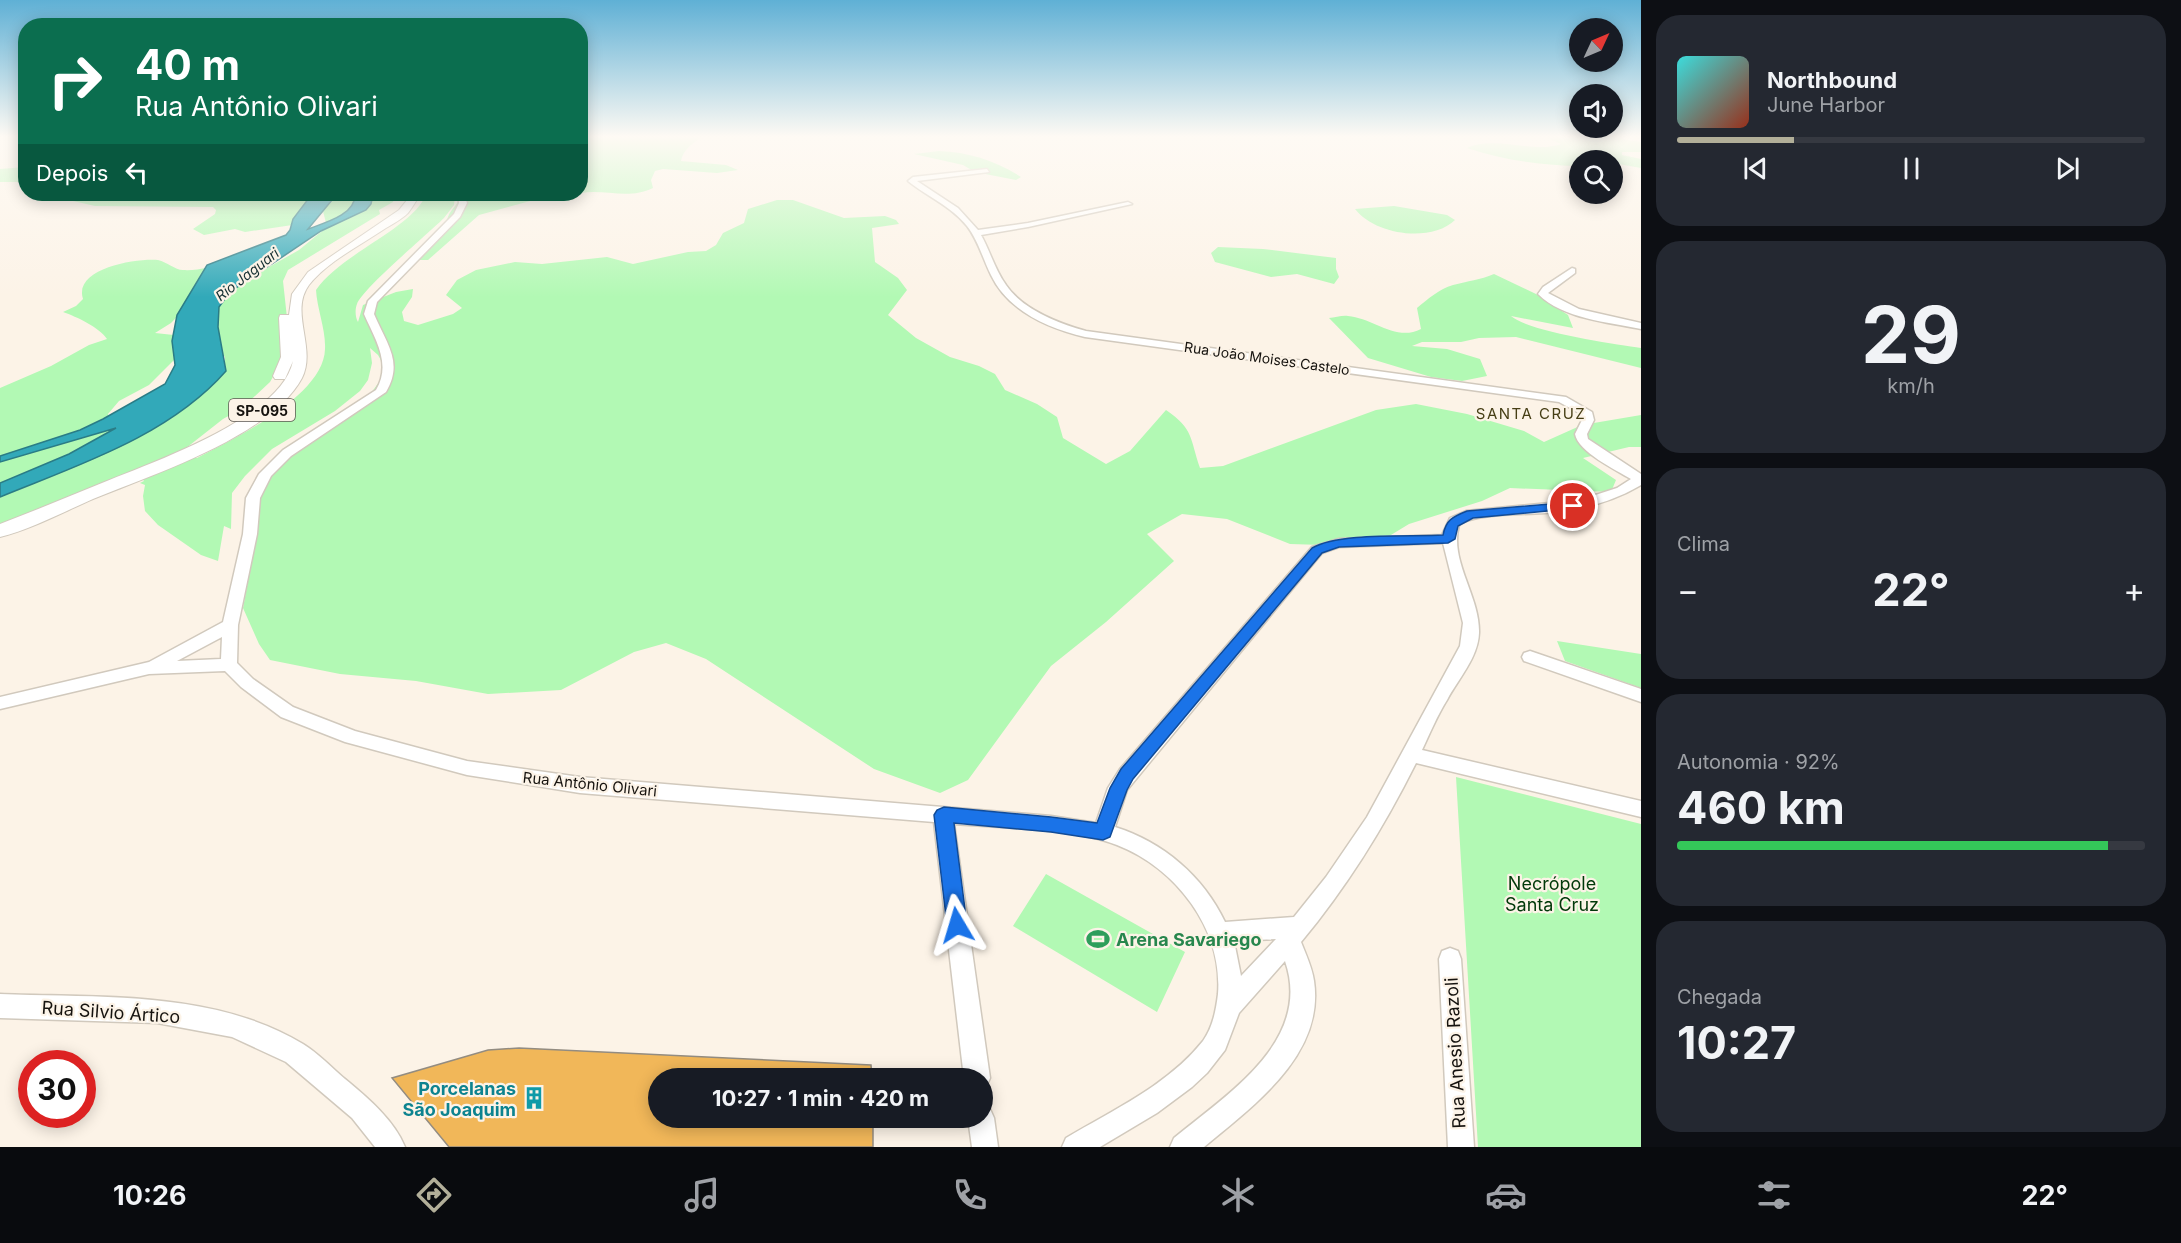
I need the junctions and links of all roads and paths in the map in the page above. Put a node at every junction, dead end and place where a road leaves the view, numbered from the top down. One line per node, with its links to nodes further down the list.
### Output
1 (927, 190): 6 (street, Rua João Moises Castelo)
2 (402, 201): 10 (main road, SP-095)
3 (411, 201): 11 (main road, SP-095)
4 (463, 201): 13 (street)
5 (1128, 204): 6 (street)
6 (975, 233): 9 (street, Rua João Moises Castelo)
7 (1572, 271): 8 (street)
8 (1641, 326)
9 (1641, 479): 12 (street)
10 (0, 523)
11 (0, 531)
12 (1448, 539): 19 (street); 22 (street)
13 (230, 625): 15 (street); 16 (street)
14 (1530, 657): 17 (street)
15 (229, 665): 16 (street); 21 (street, Rua Antônio Olivari)
16 (149, 668): 18 (street)
17 (1641, 696)
18 (0, 703)
19 (1412, 755): 20 (street); 24 (street)
20 (1641, 809)
21 (944, 815): 22 (street, Rua Antônio Olivari); 28 (street)
22 (1103, 832): 23 (street, Rua Antônio Olivari)
23 (1221, 932): 24 (street); 26 (street, Rua Antônio Olivari)
24 (1294, 934): 26 (street); 33 (street)
25 (1450, 959): 34 (street, Rua Anesio Razoli)
26 (1230, 1005): 32 (street, Rua Antônio Olivari)
27 (0, 1006): 30 (street, Rua Silvio Ártico)
28 (975, 1068)
29 (982, 1128): 31 (street)
30 (392, 1147)
31 (985, 1147)
32 (1075, 1147)
33 (1183, 1147)
34 (1461, 1147)

